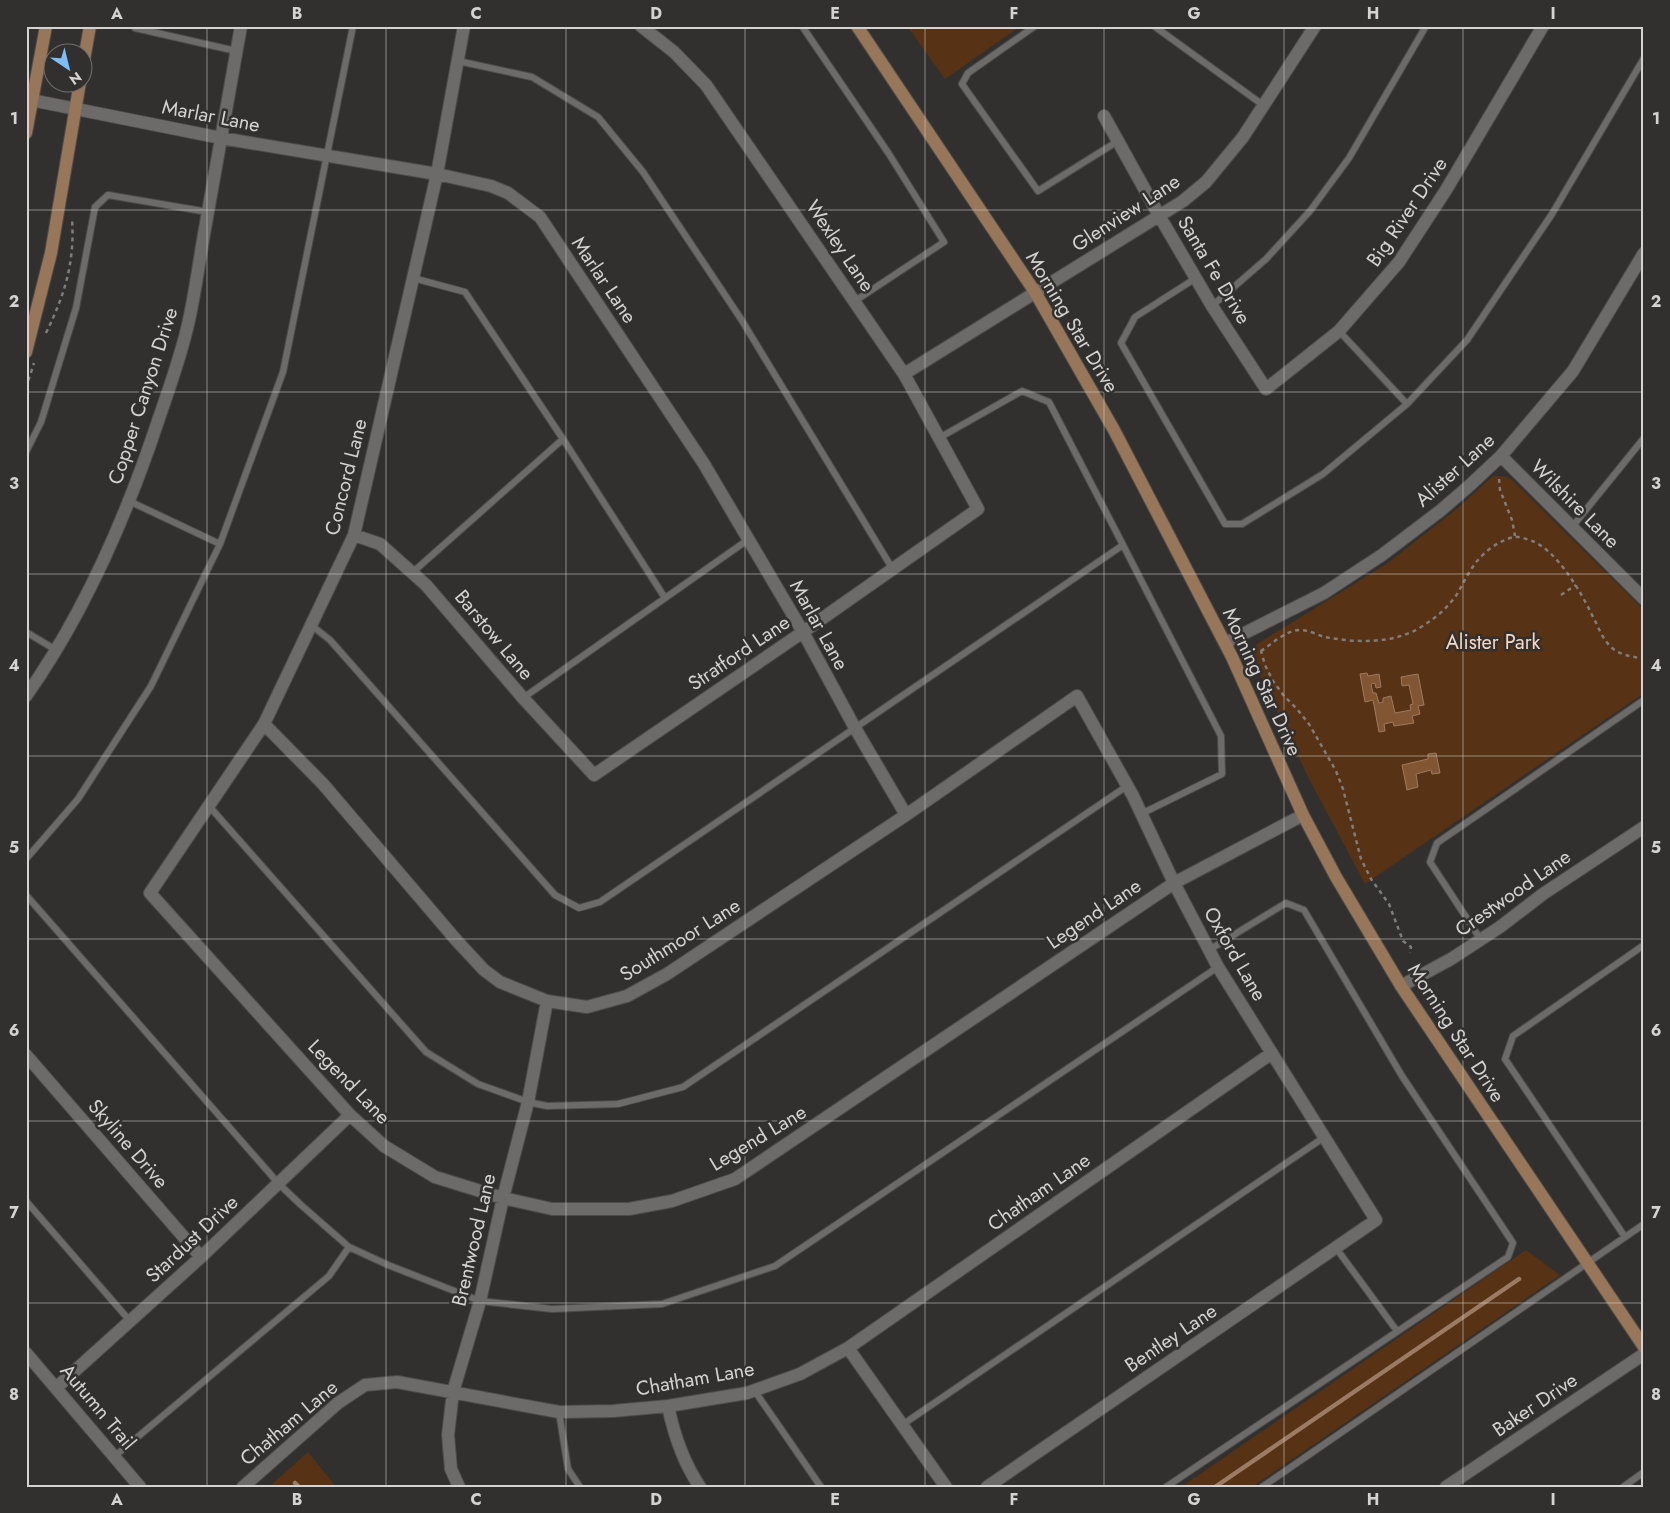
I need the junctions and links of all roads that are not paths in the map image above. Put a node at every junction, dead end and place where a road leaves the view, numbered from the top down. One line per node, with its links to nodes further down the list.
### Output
1 (46, 26): 20 (street)
2 (90, 26): 15 (street)
3 (135, 26): 16 (lane)
4 (241, 26): 16 (street, Copper Canyon Drive)
5 (353, 26): 27 (lane)
6 (464, 26): 18 (street, Concord Lane)
7 (641, 26): 35 (street, Wexley Lane)
8 (802, 26): 35 (lane)
9 (857, 26): 34 (street, Morning Star Drive)
10 (1035, 26): 26 (lane)
11 (1154, 26): 21 (lane)
12 (1315, 26): 21 (street, Glenview Lane)
13 (1426, 26): 36 (lane)
14 (1544, 26): 37 (street, Big River Drive)
15 (87, 42)
16 (236, 51): 25 (street, Copper Canyon Drive)
17 (1644, 58): 41 (lane)
18 (458, 61): 28 (street, Concord Lane); 54 (lane)
19 (79, 92): 22 (street)
20 (29, 100): 22 (street, Marlar Lane); 24 (street)
21 (1263, 105): 30 (street, Glenview Lane)
22 (76, 109): 25 (street, Marlar Lane); 38 (street)
23 (1104, 116): 26 (street, Santa Fe Drive)
24 (26, 133)
25 (221, 138): 27 (street, Marlar Lane); 29 (street, Copper Canyon Drive)
26 (1118, 140): 30 (street, Santa Fe Drive)
27 (326, 156): 28 (street, Marlar Lane); 52 (lane)
28 (437, 174): 32 (street, Concord Lane); 51 (street, Marlar Lane)
29 (208, 212): 45 (lane); 47 (street, Copper Canyon Drive)
30 (1160, 217): 33 (street, Santa Fe Drive); 34 (street, Glenview Lane)
31 (1644, 253): 46 (street, Alister Lane)
32 (414, 278): 44 (lane); 50 (street, Concord Lane)
33 (1196, 278): 36 (street, Santa Fe Drive); 41 (lane)
34 (1034, 292): 39 (street, Glenview Lane); 61 (street, Morning Star Drive)
35 (855, 301): 39 (street, Wexley Lane)
36 (1212, 306): 40 (street, Santa Fe Drive)
37 (1339, 331): 40 (street, Big River Drive); 41 (lane)
38 (26, 352)
39 (904, 374): 42 (street, Wexley Lane)
40 (1266, 389)
41 (1407, 404)
42 (939, 438): 48 (street, Wexley Lane); 53 (lane)
43 (1644, 438): 49 (lane)
44 (563, 439): 55 (lane); 56 (lane)
45 (26, 452)
46 (1501, 456): 49 (street, Wilshire Lane); 61 (street, Alister Lane)
47 (129, 502): 52 (lane); 62 (street, Copper Canyon Drive)
48 (978, 508): 54 (street, Stratford Lane)
49 (1572, 527): 57 (street, Wilshire Lane)
50 (354, 535): 55 (street, Barstow Lane); 58 (street, Concord Lane)
51 (749, 539): 56 (lane); 60 (street, Marlar Lane)
52 (220, 544): 76 (lane)
53 (1123, 545): 68 (lane); 72 (lane)
54 (892, 568): 60 (street, Stratford Lane)
55 (413, 572): 65 (street, Barstow Lane)
56 (665, 598): 65 (lane)
57 (1644, 599)
58 (311, 625): 67 (street, Concord Lane); 68 (lane)
59 (26, 632): 62 (lane)
60 (803, 632): 68 (street, Marlar Lane); 69 (street, Stratford Lane)
61 (1225, 643): 73 (street, Morning Star Drive)
62 (56, 650): 63 (street, Copper Canyon Drive)
63 (26, 696)
64 (1077, 696): 70 (street, Oxford Lane); 74 (street, Southmoor Lane)
65 (523, 698): 69 (street, Barstow Lane)
66 (1644, 700): 80 (lane)
67 (264, 724): 71 (street, Concord Lane); 85 (street, Southmoor Lane)
68 (855, 728): 74 (street, Marlar Lane)
69 (594, 774)
70 (1127, 786): 72 (street, Oxford Lane); 88 (lane)
71 (209, 806): 78 (street, Concord Lane); 88 (lane)
72 (1141, 814): 77 (street, Oxford Lane)
73 (1303, 814): 77 (street, Legend Lane); 84 (street, Morning Star Drive)
74 (906, 815): 85 (street, Southmoor Lane)
75 (1644, 826): 80 (street, Crestwood Lane)
76 (26, 859)
77 (1174, 883): 82 (street, Oxford Lane); 92 (street, Legend Lane)
78 (150, 893): 89 (street, Legend Lane)
79 (26, 895): 91 (lane)
80 (1481, 940): 84 (street, Crestwood Lane)
81 (1644, 945): 96 (lane)
82 (1209, 950): 83 (street, Oxford Lane); 103 (lane)
83 (1218, 967): 86 (street, Oxford Lane); 101 (lane)
84 (1401, 986): 100 (street, Morning Star Drive)
85 (547, 1001): 88 (street, Brentwood Lane)
86 (1272, 1053): 90 (street, Oxford Lane); 105 (street, Chatham Lane)
87 (26, 1055): 99 (street, Skyline Drive)
88 (528, 1102): 92 (street, Brentwood Lane)
89 (350, 1116): 91 (street, Stardust Drive); 92 (street, Legend Lane)
90 (1323, 1138): 94 (street, Oxford Lane); 113 (lane)
91 (279, 1184): 97 (lane); 99 (street, Stardust Drive)
92 (502, 1198): 101 (street, Brentwood Lane)
93 (26, 1202): 102 (lane)
94 (1376, 1220): 98 (street, Bentley Lane)
95 (1644, 1224): 96 (lane)
96 (1625, 1237): 100 (lane)
97 (348, 1247): 101 (lane); 114 (lane)
98 (1336, 1248): 103 (lane); 123 (street, Bentley Lane)
99 (202, 1257): 102 (street, Stardust Drive)
100 (1587, 1263): 104 (street, Morning Star Drive); 125 (lane)
101 (480, 1301): 110 (street, Brentwood Lane)
102 (130, 1321): 108 (street, Stardust Drive)
103 (1397, 1331): 124 (lane)
104 (1644, 1347)
105 (848, 1348): 109 (street, Chatham Lane); 113 (street)
106 (26, 1353): 108 (street, Autumn Trail)
107 (1644, 1354): 126 (street, Baker Drive)
108 (57, 1387): 114 (street, Autumn Trail)
109 (754, 1390): 111 (street, Chatham Lane); 121 (lane)
110 (453, 1392): 112 (street, Chatham Lane); 117 (street, Chatham Lane); 118 (street, Brentwood Lane)
111 (668, 1406): 112 (street, Chatham Lane); 120 (street)
112 (560, 1412): 119 (lane)
113 (902, 1425): 122 (street)
114 (115, 1456): 116 (street, Autumn Trail)
115 (1644, 1472): 127 (lane)
116 (140, 1487)
117 (243, 1487)
118 (459, 1487)
119 (580, 1487)
120 (700, 1487)
121 (821, 1487)
122 (946, 1487)
123 (987, 1487)
124 (1166, 1487)
125 (1262, 1487)
126 (1446, 1487)
127 (1623, 1487)

